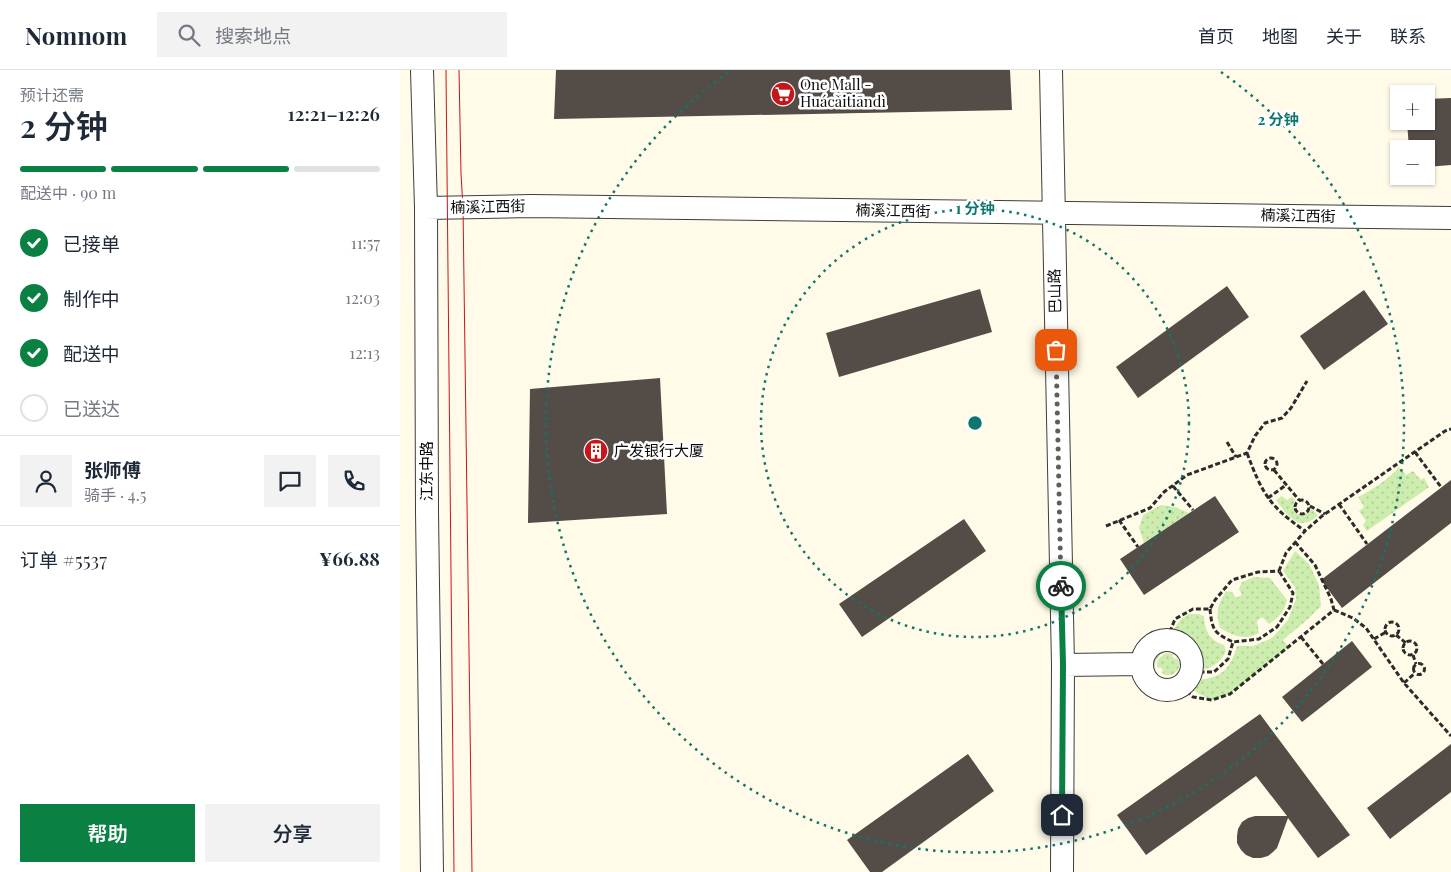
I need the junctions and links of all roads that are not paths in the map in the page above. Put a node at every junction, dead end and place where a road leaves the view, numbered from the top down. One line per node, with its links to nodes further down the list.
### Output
1 (422, 70): 3 (street, 江东中路)
2 (1051, 70): 4 (street, 巴山路)
3 (426, 208): 4 (street, 楠溪江西街); 8 (street, 江东中路)
4 (1053, 212): 5 (street, 楠溪江西街); 6 (street, 巴山路)
5 (1451, 218)
6 (1063, 664): 7 (street); 9 (street, 巴山路)
7 (1142, 664): 7 (street)
8 (432, 872)
9 (1062, 872)

